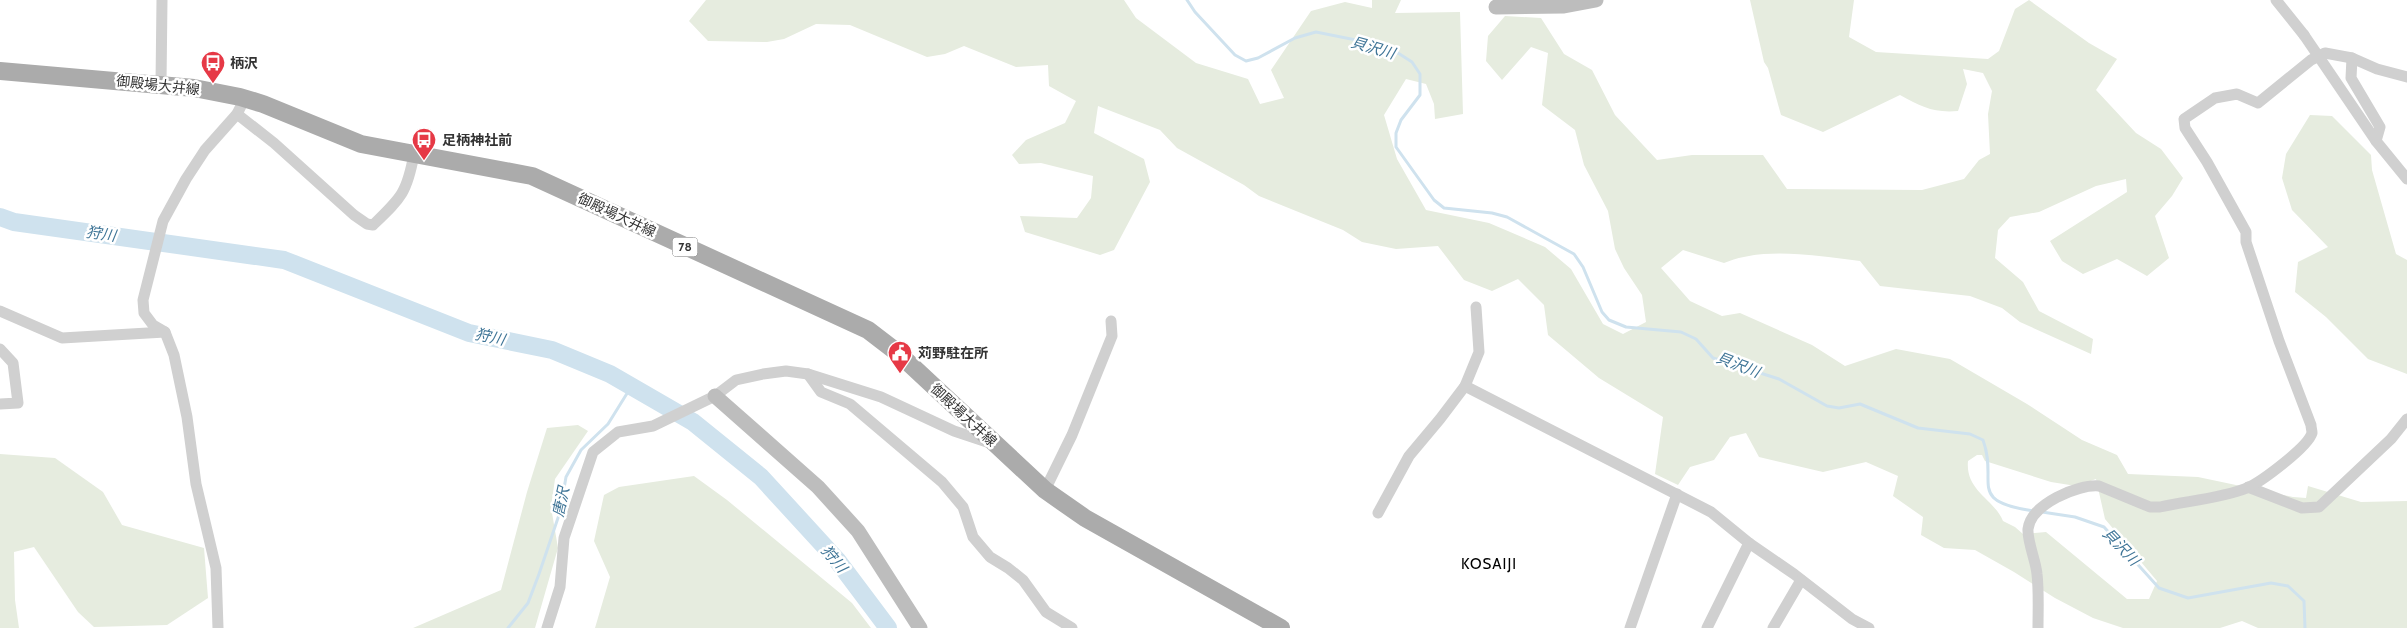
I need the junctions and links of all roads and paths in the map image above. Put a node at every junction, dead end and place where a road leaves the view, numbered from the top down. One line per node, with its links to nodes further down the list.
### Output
1 (162, 0): 8 (street)
2 (1596, 0): 4 (street)
3 (2276, 0): 10 (street, bridge)
4 (1496, 7)
5 (2352, 58): 7 (street); 10 (street); 24 (street)
6 (0, 71): 8 (main road, 御殿場大井線 / 78)
7 (2407, 77)
8 (162, 84): 9 (main road, 御殿場大井線 / 78)
9 (241, 106): 11 (main road, 御殿場大井線 / 78); 11 (street); 16 (street)
10 (2376, 141): 12 (street)
11 (414, 154): 23 (main road, 御殿場大井線 / 78)
12 (2407, 179)
13 (1476, 307): 19 (street)
14 (0, 311): 16 (street)
15 (1111, 320): 25 (street)
16 (165, 332): 31 (street)
17 (0, 350): 21 (street)
18 (808, 374): 20 (street); 23 (street); 34 (street)
19 (1465, 386): 26 (street); 27 (street)
20 (711, 397): 32 (street); 33 (street)
21 (0, 404)
22 (2407, 420): 24 (street)
23 (996, 445): 25 (main road, 御殿場大井線 / 78)
24 (2248, 487): 40 (street)
25 (1046, 490): 35 (main road, 御殿場大井線 / 78)
26 (1677, 494): 28 (street); 36 (street)
27 (1378, 513)
28 (1749, 544): 29 (street); 37 (street)
29 (1801, 580): 30 (street); 38 (street)
30 (1849, 623): 39 (street)
31 (218, 628)
32 (547, 628)
33 (920, 628)
34 (1072, 628)
35 (1281, 628)
36 (1630, 628)
37 (1707, 628)
38 (1773, 628)
39 (1870, 628)
40 (2038, 628)

